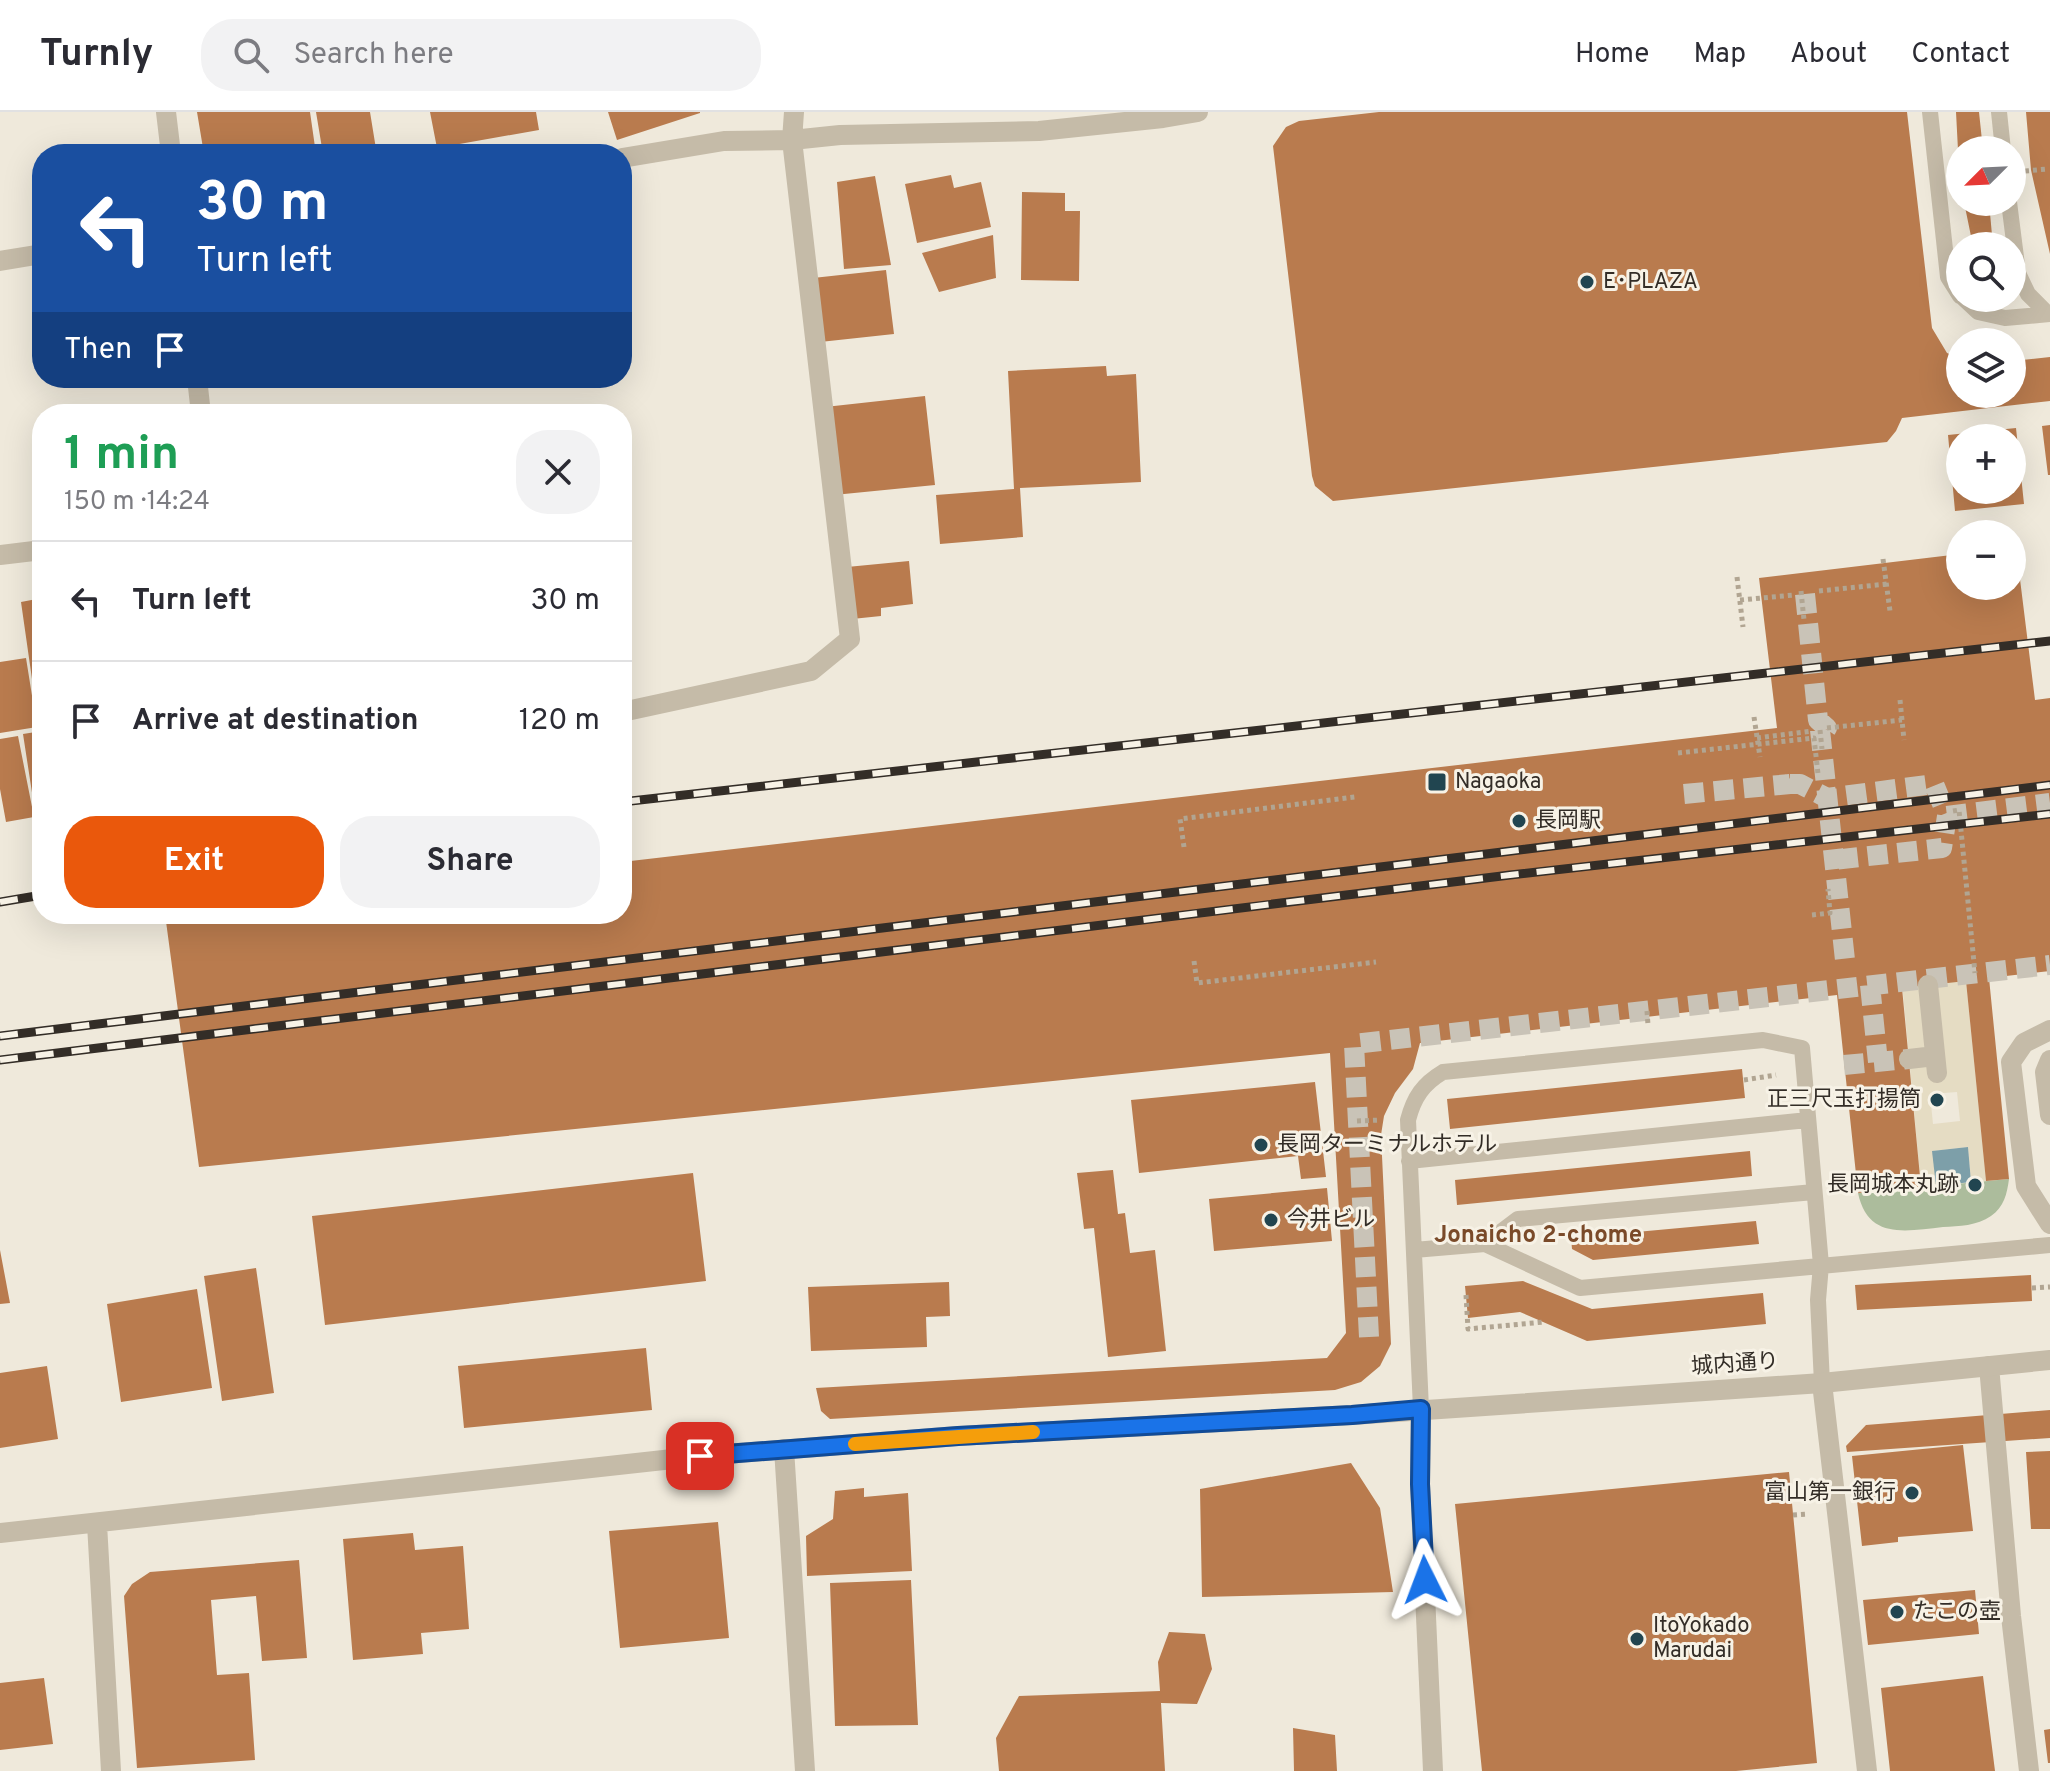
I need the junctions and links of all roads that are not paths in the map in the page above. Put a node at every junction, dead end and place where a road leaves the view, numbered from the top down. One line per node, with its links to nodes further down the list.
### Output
1 (166, 112): 8 (street)
2 (794, 112): 7 (street)
3 (1198, 112): 7 (street)
4 (1930, 112): 12 (lane)
5 (1999, 112): 6 (lane)
6 (2002, 136)
7 (792, 140): 9 (street); 18 (street)
8 (170, 144)
9 (632, 156)
10 (2011, 216): 15 (lane)
11 (32, 256): 13 (street)
12 (1946, 259)
13 (0, 261)
14 (1978, 312): 15 (lane)
15 (2049, 314)
16 (32, 551): 17 (street)
17 (0, 555)
18 (632, 710)
19 (1928, 985): 21 (street)
20 (2050, 1030): 27 (street)
21 (1909, 1059)
22 (2050, 1060): 23 (street)
23 (2050, 1115)
24 (1808, 1120): 25 (lane); 25 (lane); 26 (lane)
25 (1409, 1161): 30 (lane)
26 (1814, 1192): 28 (lane); 31 (lane)
27 (2050, 1224)
28 (1485, 1244): 30 (lane); 31 (lane)
29 (2050, 1245): 31 (lane)
30 (1414, 1250): 35 (lane)
31 (1821, 1265): 34 (lane)
32 (2050, 1360): 33 (street, 城内通り)
33 (1989, 1366): 34 (street, 城内通り); 43 (street)
34 (1822, 1383): 35 (street, 城内通り); 42 (street)
35 (1421, 1409): 36 (street, 城内通り); 41 (street)
36 (784, 1449): 37 (street, 城内通り); 40 (street)
37 (97, 1524): 38 (street, 城内通り); 39 (street)
38 (0, 1533)
39 (111, 1771)
40 (805, 1771)
41 (1433, 1771)
42 (1867, 1771)
43 (2029, 1771)

